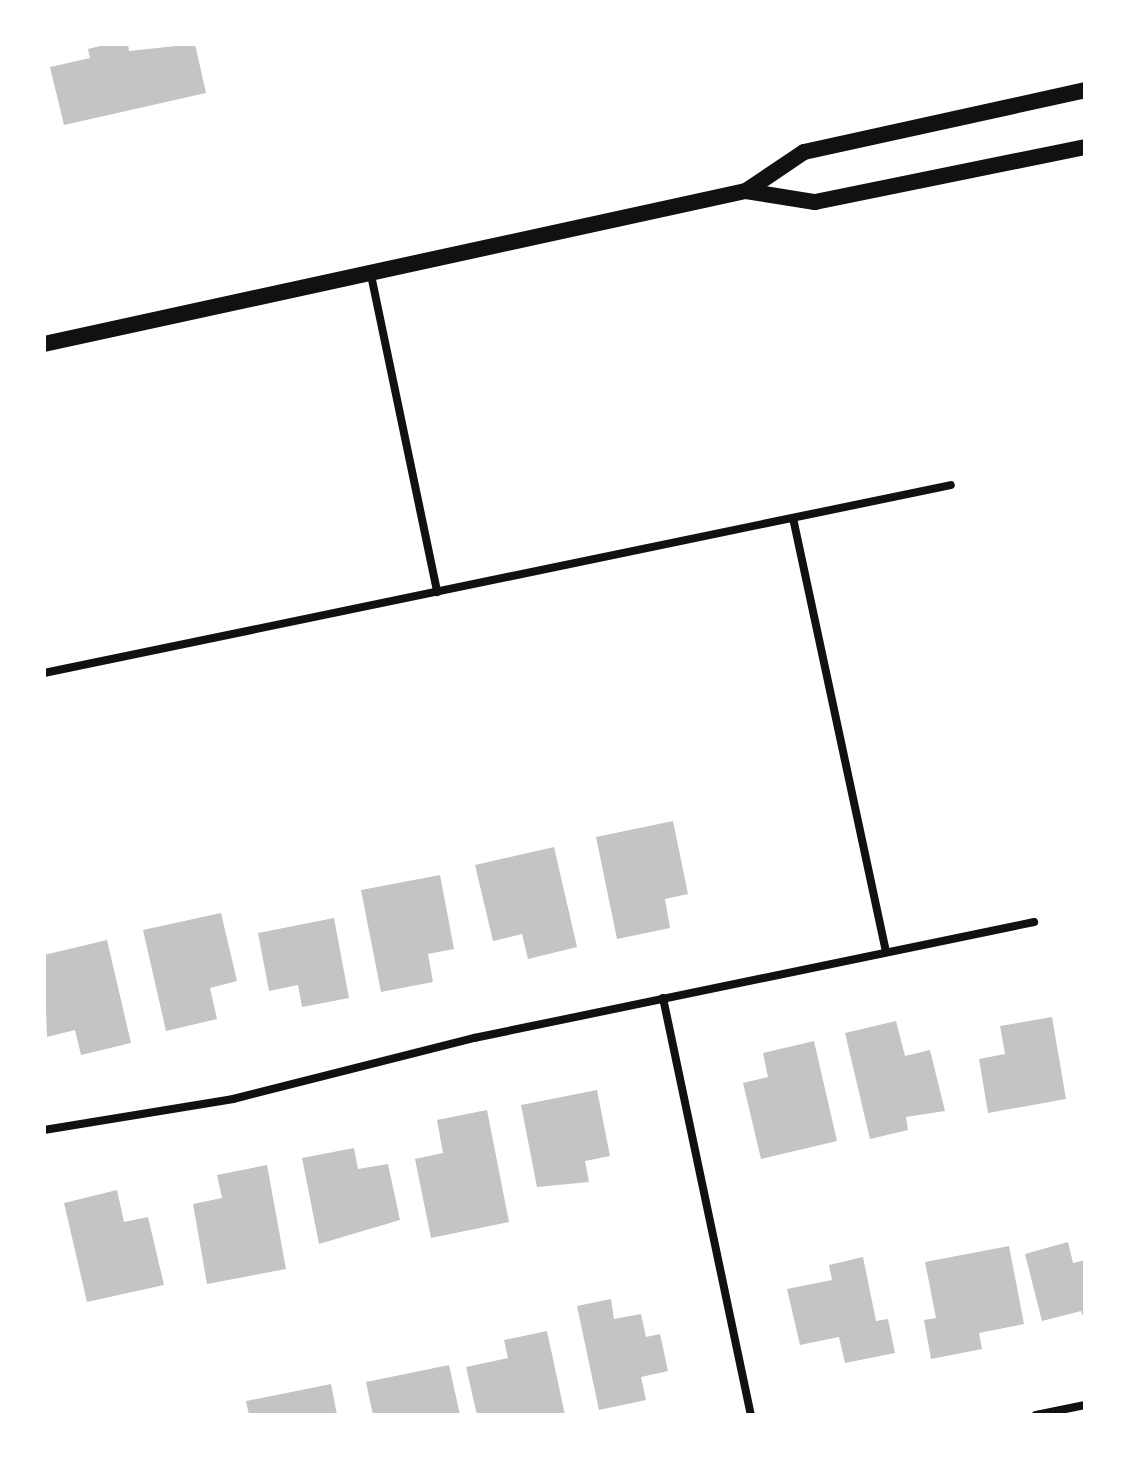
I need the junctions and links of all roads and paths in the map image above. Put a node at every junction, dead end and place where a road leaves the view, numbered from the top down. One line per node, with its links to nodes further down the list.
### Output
1 (1085, 90): 3 (main road)
2 (1085, 147): 3 (main road)
3 (746, 191): 4 (main road)
4 (371, 275): 5 (main road); 8 (street)
5 (44, 344)
6 (951, 485): 7 (street)
7 (793, 518): 8 (street); 11 (street)
8 (437, 592): 9 (street)
9 (44, 673)
10 (1034, 922): 11 (street)
11 (886, 952): 12 (street)
12 (663, 998): 13 (street); 15 (street)
13 (44, 1130)
14 (1085, 1405): 16 (street)
15 (751, 1415)
16 (1036, 1415)

